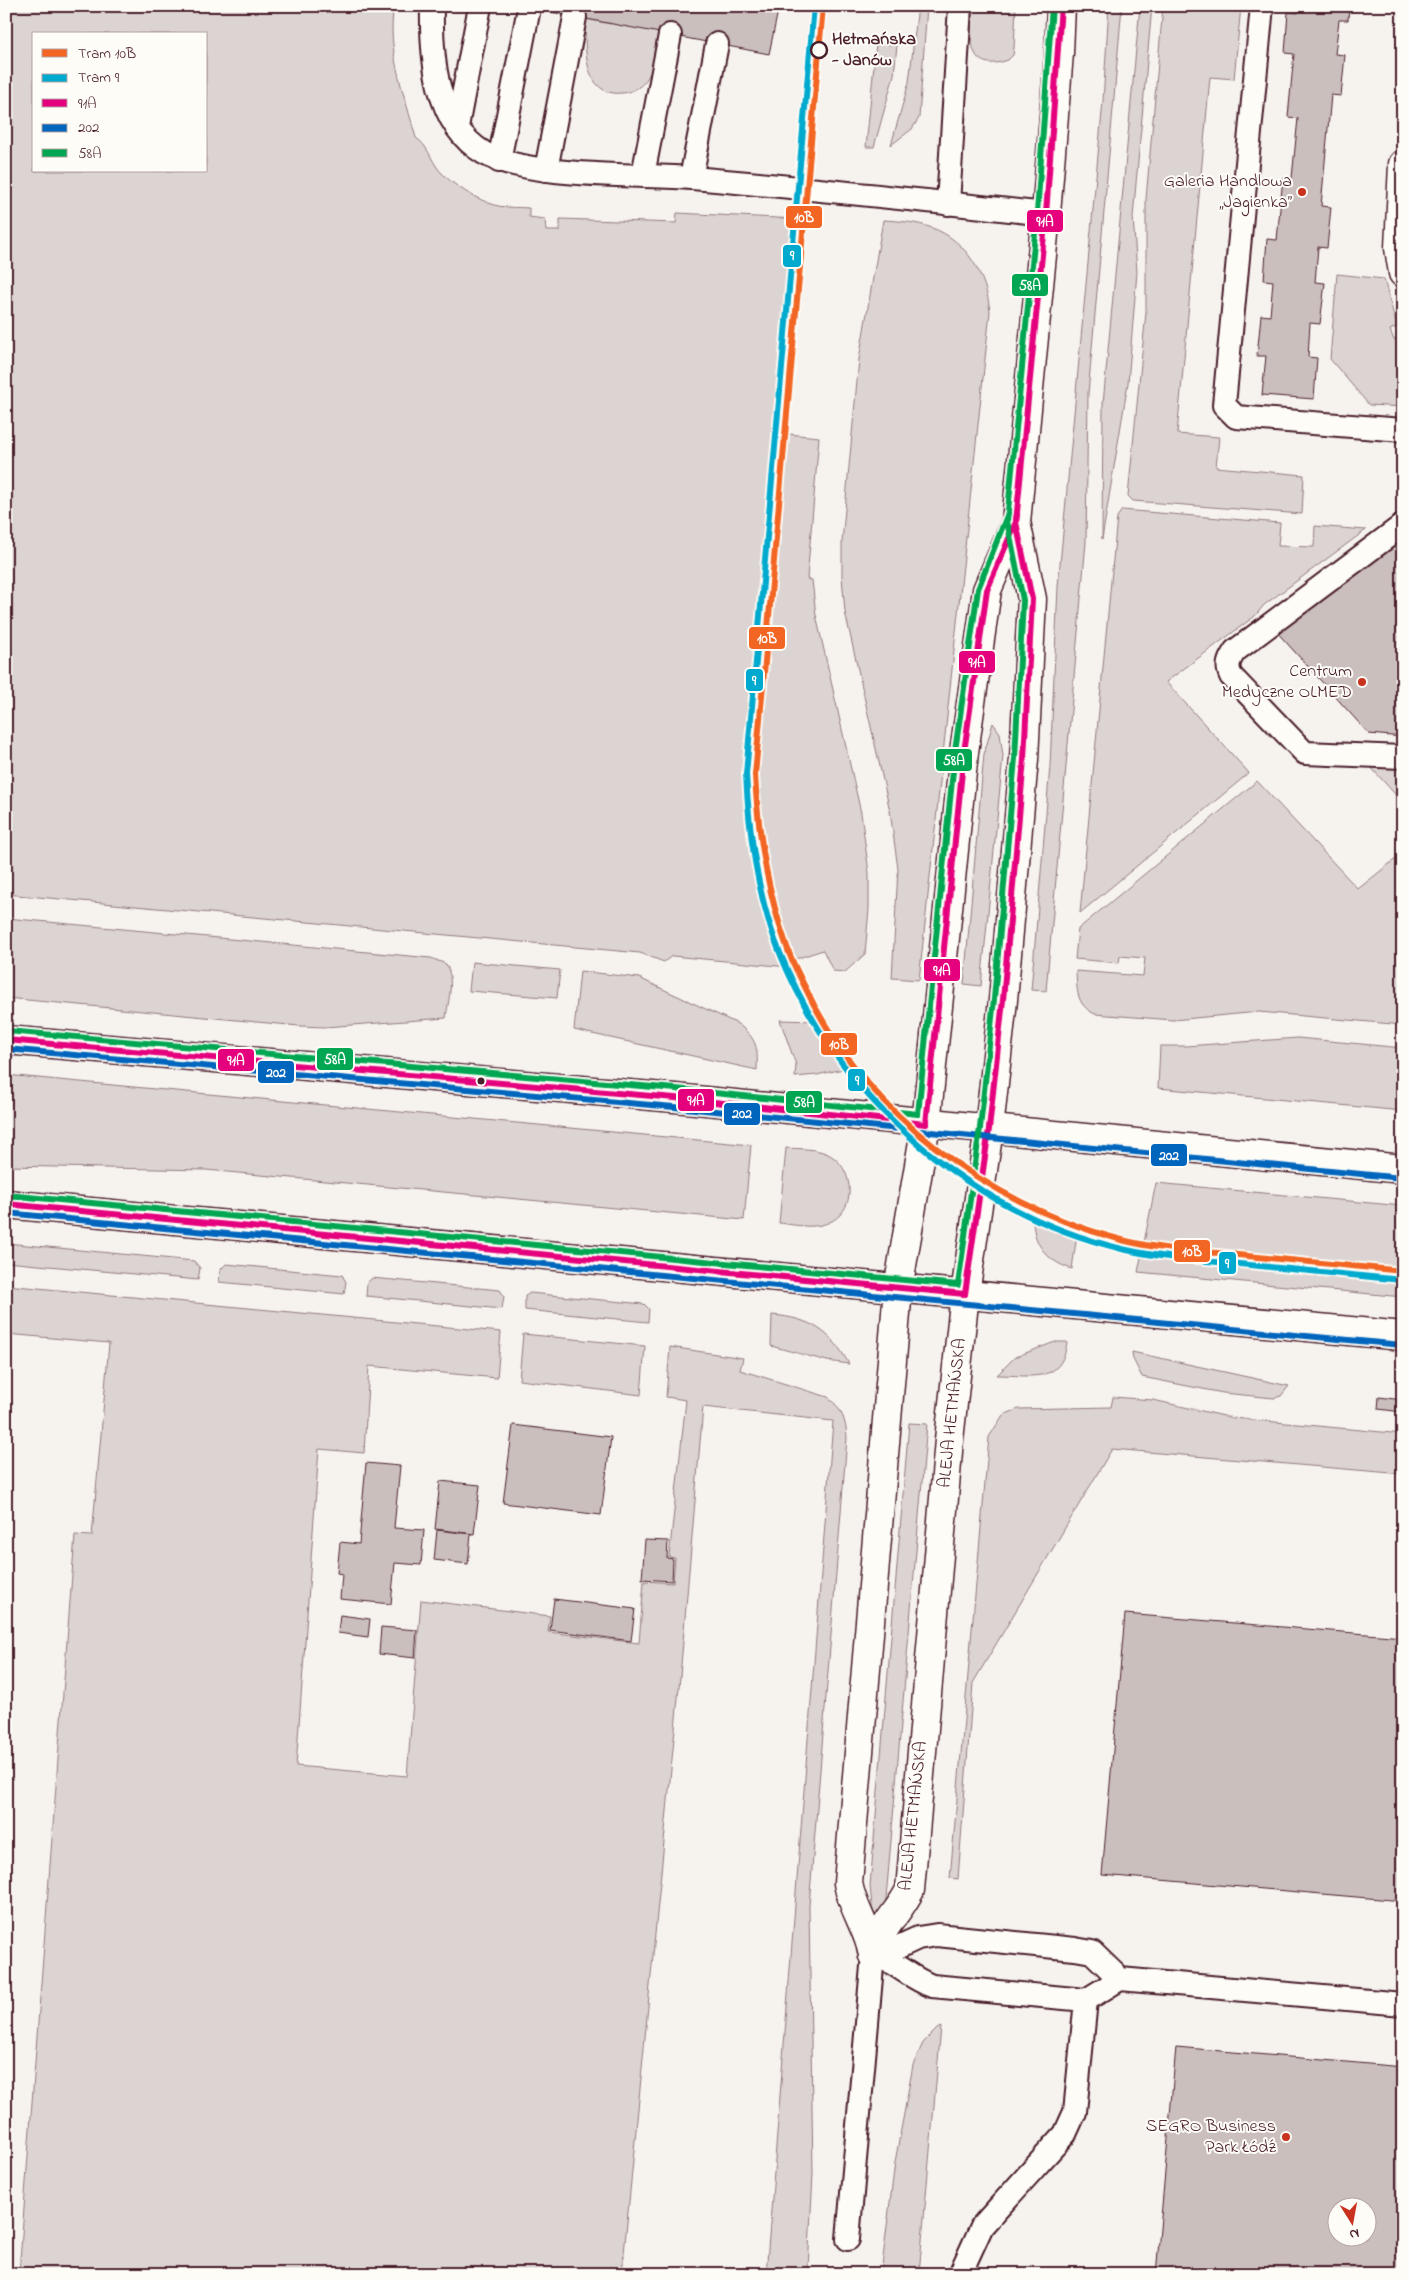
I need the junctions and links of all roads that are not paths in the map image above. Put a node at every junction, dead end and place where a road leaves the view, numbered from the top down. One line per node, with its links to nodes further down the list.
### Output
1 (432, 6): 10 (lane)
2 (480, 6): 10 (lane)
3 (960, 6): 16 (lane)
4 (1061, 6): 17 (street, ALEJA HETMAŃSKA)
5 (1262, 6): 19 (lane)
6 (529, 8): 11 (lane)
7 (576, 17): 13 (lane)
8 (670, 36): 14 (lane)
9 (716, 44): 15 (lane)
10 (457, 127): 11 (lane)
11 (499, 161): 13 (lane)
12 (1403, 164): 18 (street)
13 (546, 170): 14 (lane)
14 (643, 175): 15 (lane)
15 (691, 178): 16 (lane)
16 (948, 204): 17 (lane)
17 (1046, 214): 20 (street, ALEJA HETMAŃSKA)
18 (1403, 273)
19 (1403, 430)
20 (1016, 522): 24 (street, ALEJA HETMAŃSKA); 25 (street, ALEJA HETMAŃSKA)
21 (1403, 525): 22 (lane)
22 (1403, 757)
23 (6, 1040): 24 (street)
24 (926, 1124): 25 (street); 28 (street, ALEJA HETMAŃSKA)
25 (990, 1129): 26 (street); 29 (street, ALEJA HETMAŃSKA)
26 (1403, 1169)
27 (6, 1204): 28 (street)
28 (898, 1289): 29 (street); 31 (street, ALEJA HETMAŃSKA)
29 (965, 1294): 30 (street); 31 (street, ALEJA HETMAŃSKA)
30 (1403, 1336)
31 (873, 1955): 32 (lane); 33 (lane); 35 (lane)
32 (1120, 1978): 33 (lane); 34 (lane)
33 (1086, 2000): 36 (lane)
34 (1403, 2004)
35 (848, 2239)
36 (960, 2274)

